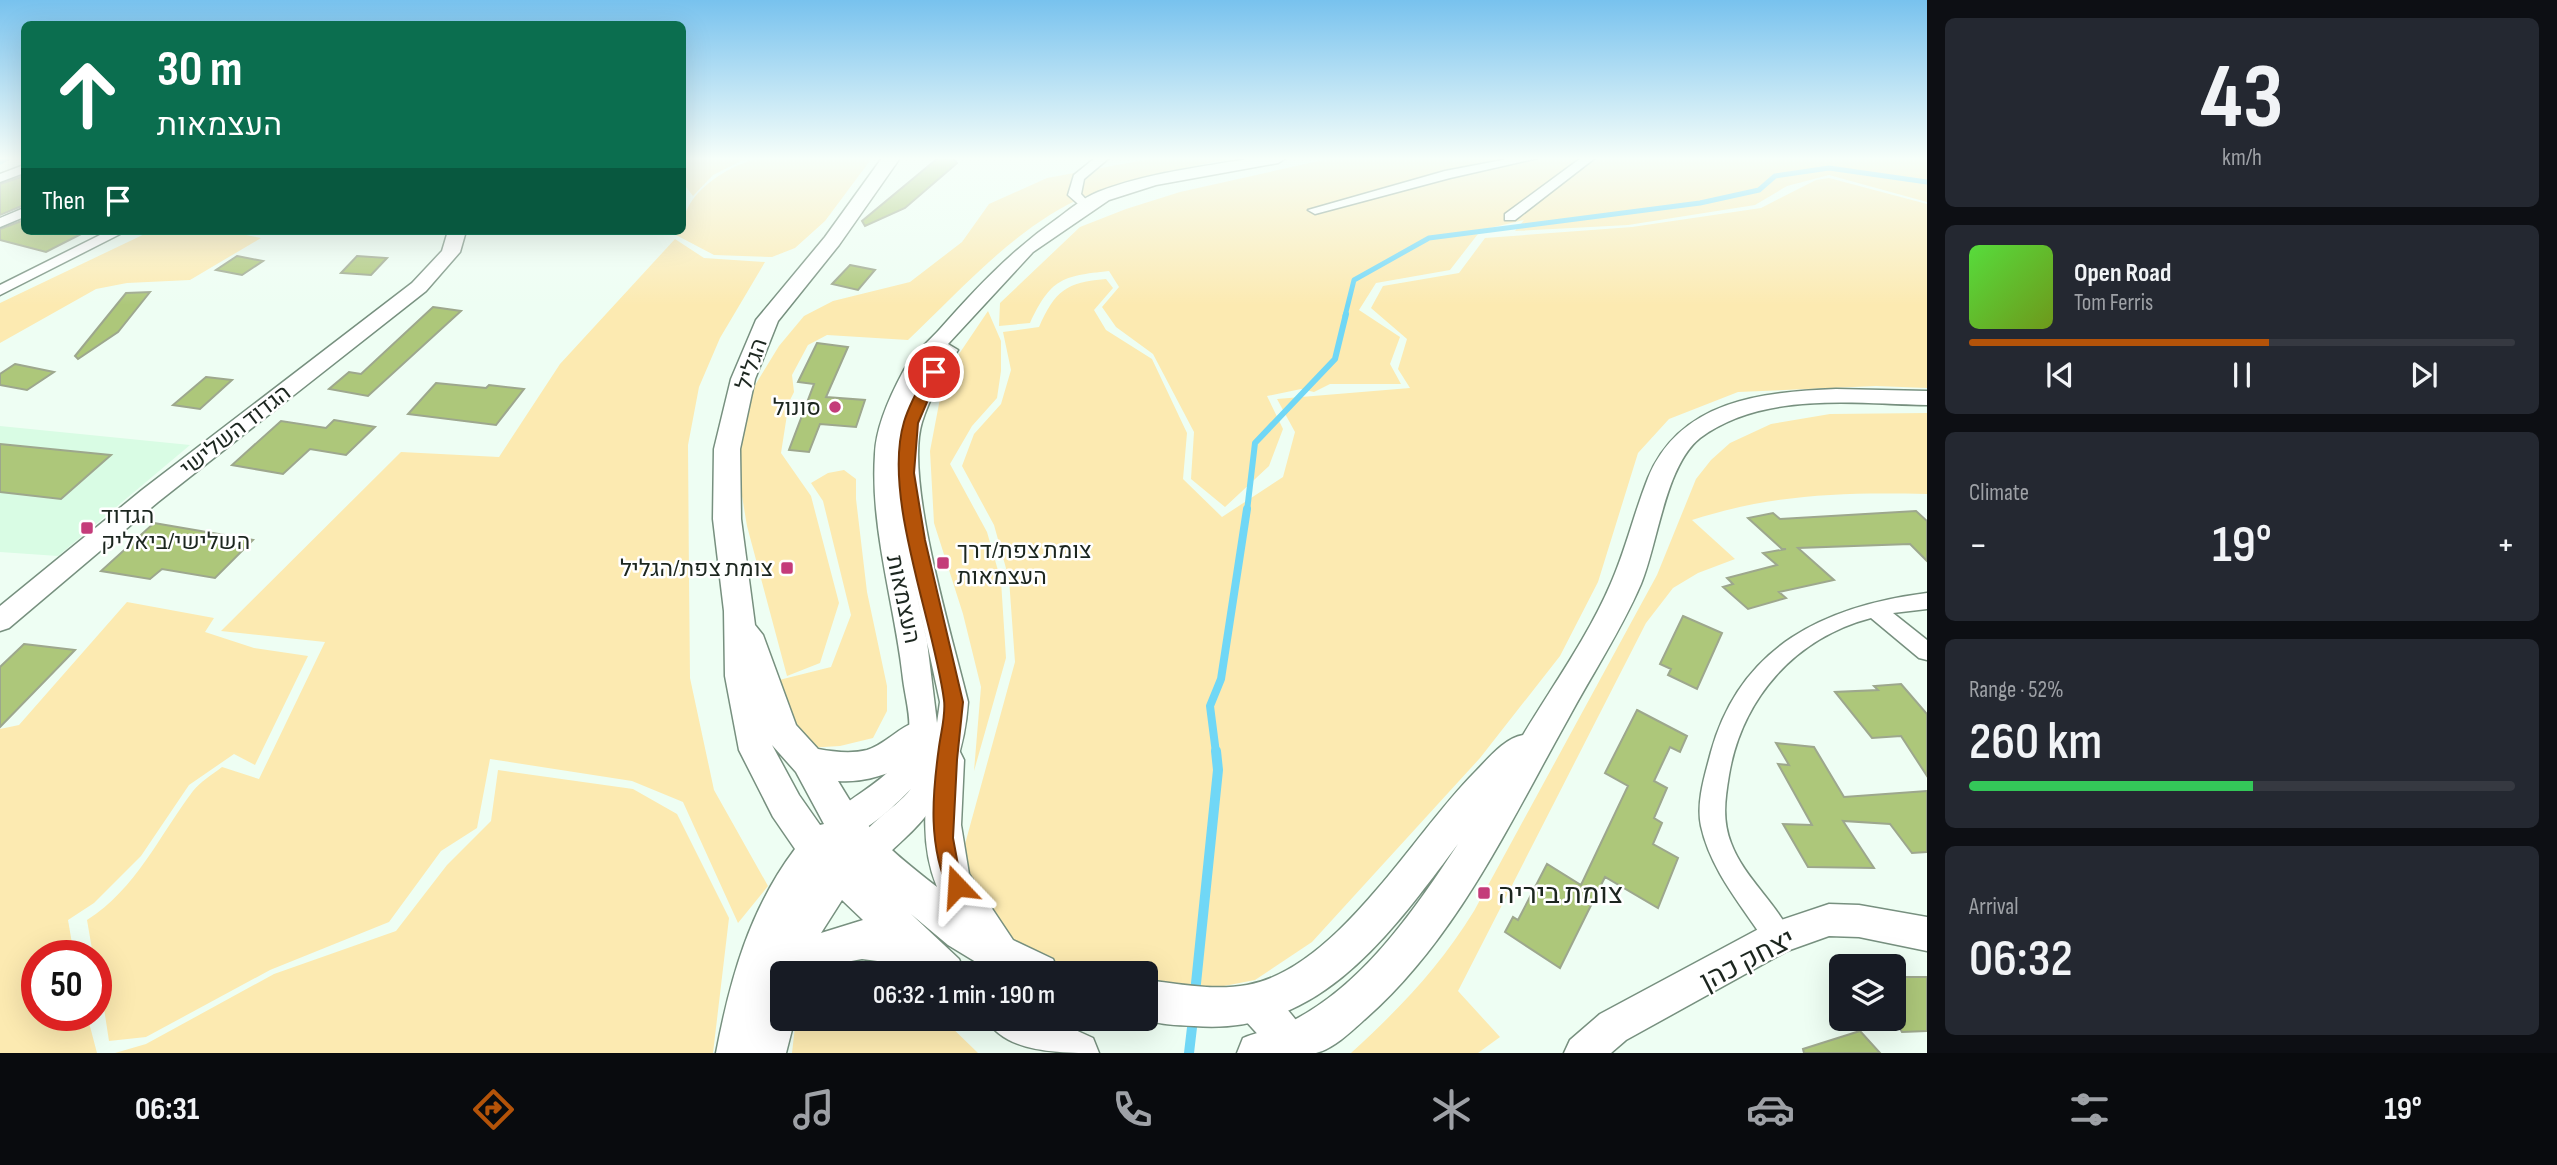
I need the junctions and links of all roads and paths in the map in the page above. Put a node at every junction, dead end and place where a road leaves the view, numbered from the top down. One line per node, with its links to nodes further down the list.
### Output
1 (856, 207): 16 (main road, הגליל)
2 (1083, 207): 11 (street, העצמאות)
3 (1326, 207): 5 (street)
4 (1523, 207): 7 (street)
5 (1315, 210)
6 (21, 213): 8 (street)
7 (1510, 217)
8 (0, 223)
9 (111, 235): 12 (street)
10 (456, 235): 17 (street, הגדוד השלישי)
11 (987, 287): 20 (street, העצמאות); 20 (street, העצמאות)
12 (0, 291)
13 (1927, 398): 19 (main road)
14 (1927, 601): 15 (street)
15 (1875, 610): 18 (street); 24 (street)
16 (739, 611): 21 (main road, הגליל); 22 (main road, הגליל)
17 (0, 621)
18 (1927, 652)
19 (1548, 722): 32 (main road); 35 (main road)
20 (936, 746): 21 (main road); 22 (street, העצמאות); 26 (main road)
21 (808, 762): 22 (main road, הגליל)
22 (841, 851): 25 (main road); 26 (main road); 27 (main road); 36 (main road)
23 (1927, 934): 24 (street, יצחק כהן)
24 (1778, 937): 39 (street, יצחק כהן)
25 (916, 947): 28 (main road); 29 (main road)
26 (1002, 956): 30 (main road)
27 (791, 961)
28 (807, 961)
29 (932, 961)
30 (1013, 961)
31 (1158, 1001): 32 (main road)
32 (1255, 1004): 35 (street)
33 (771, 1031): 37 (main road)
34 (1030, 1031): 38 (main road)
35 (1276, 1051)
36 (737, 1053)
37 (765, 1053)
38 (1078, 1053)
39 (1583, 1053)

